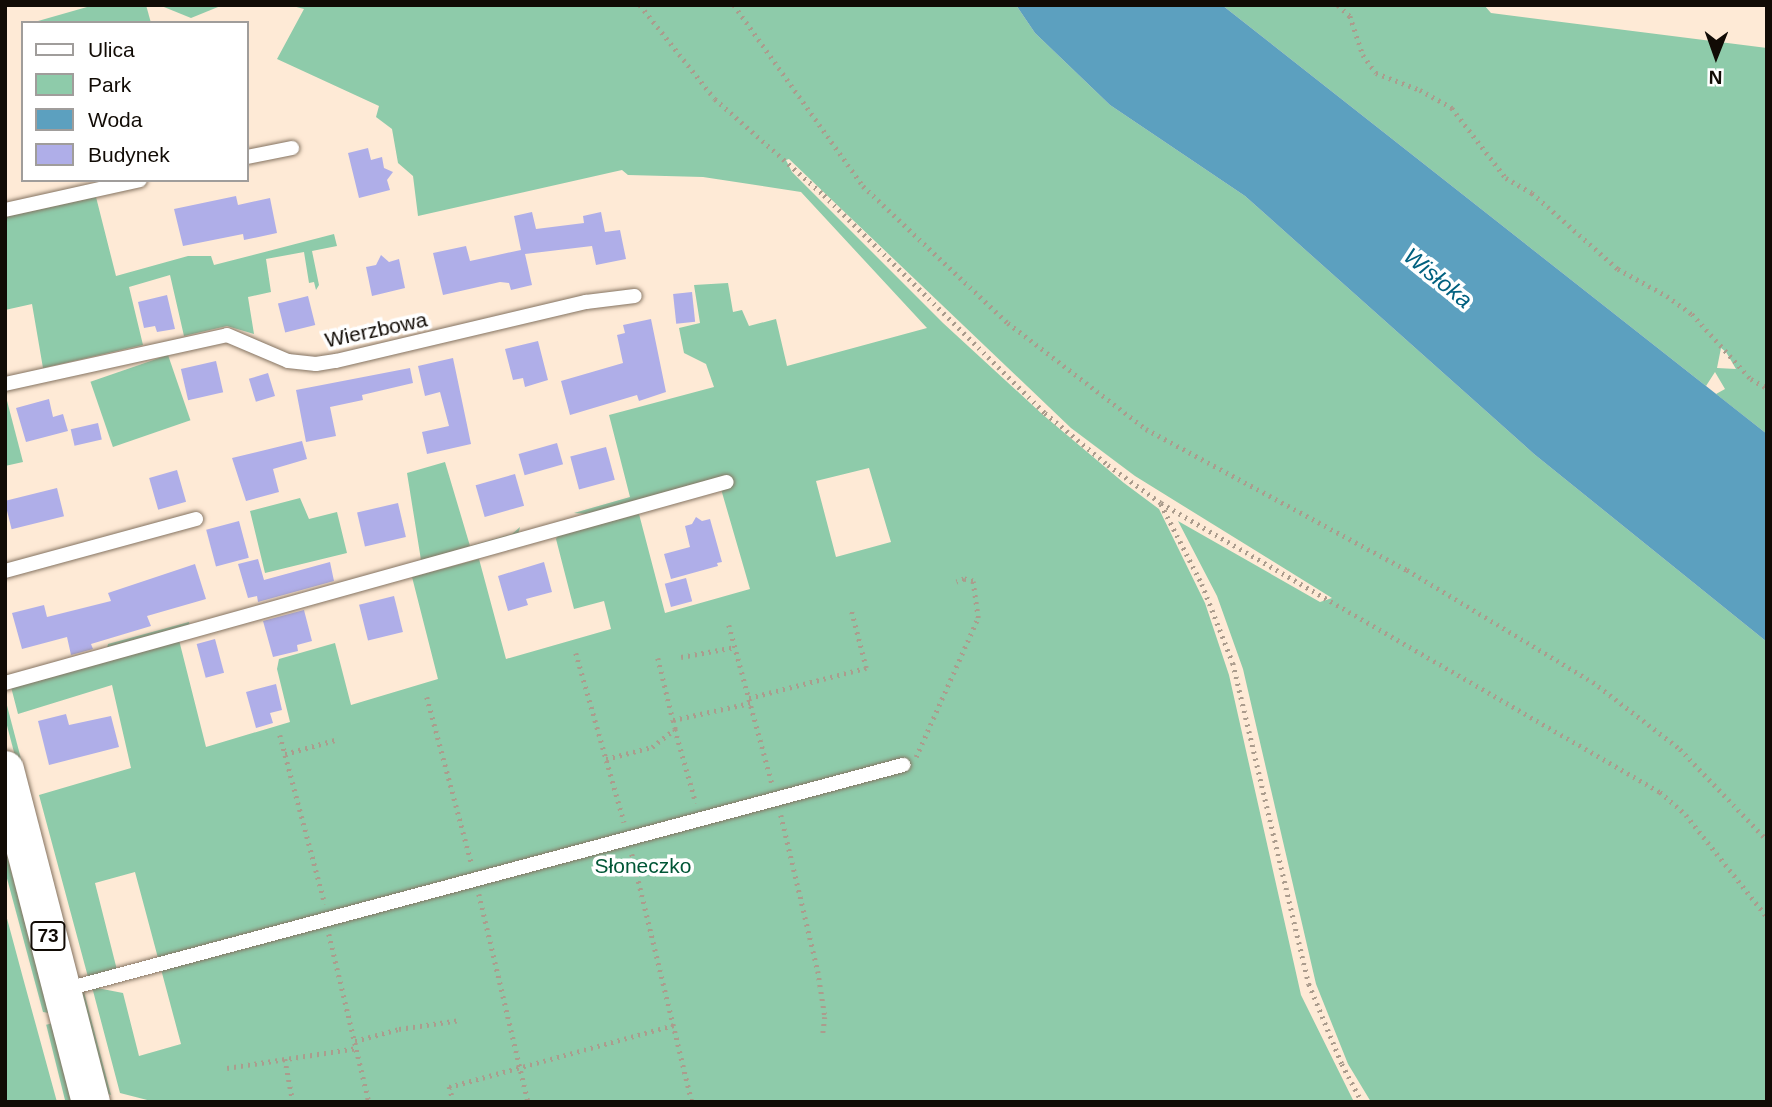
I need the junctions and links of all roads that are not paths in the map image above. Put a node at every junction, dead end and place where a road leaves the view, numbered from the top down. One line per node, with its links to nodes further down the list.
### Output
1 (292, 148): 2 (lane)
2 (248, 157)
3 (131, 182): 4 (lane)
4 (5, 210)
5 (635, 296): 6 (lane, Wierzbowa)
6 (5, 384)
7 (727, 482): 10 (lane)
8 (195, 519): 9 (lane)
9 (5, 571)
10 (5, 682)
11 (904, 765): 13 (lane)
12 (5, 770): 13 (main road, 73)
13 (62, 991): 14 (main road, 73)
14 (91, 1102)

